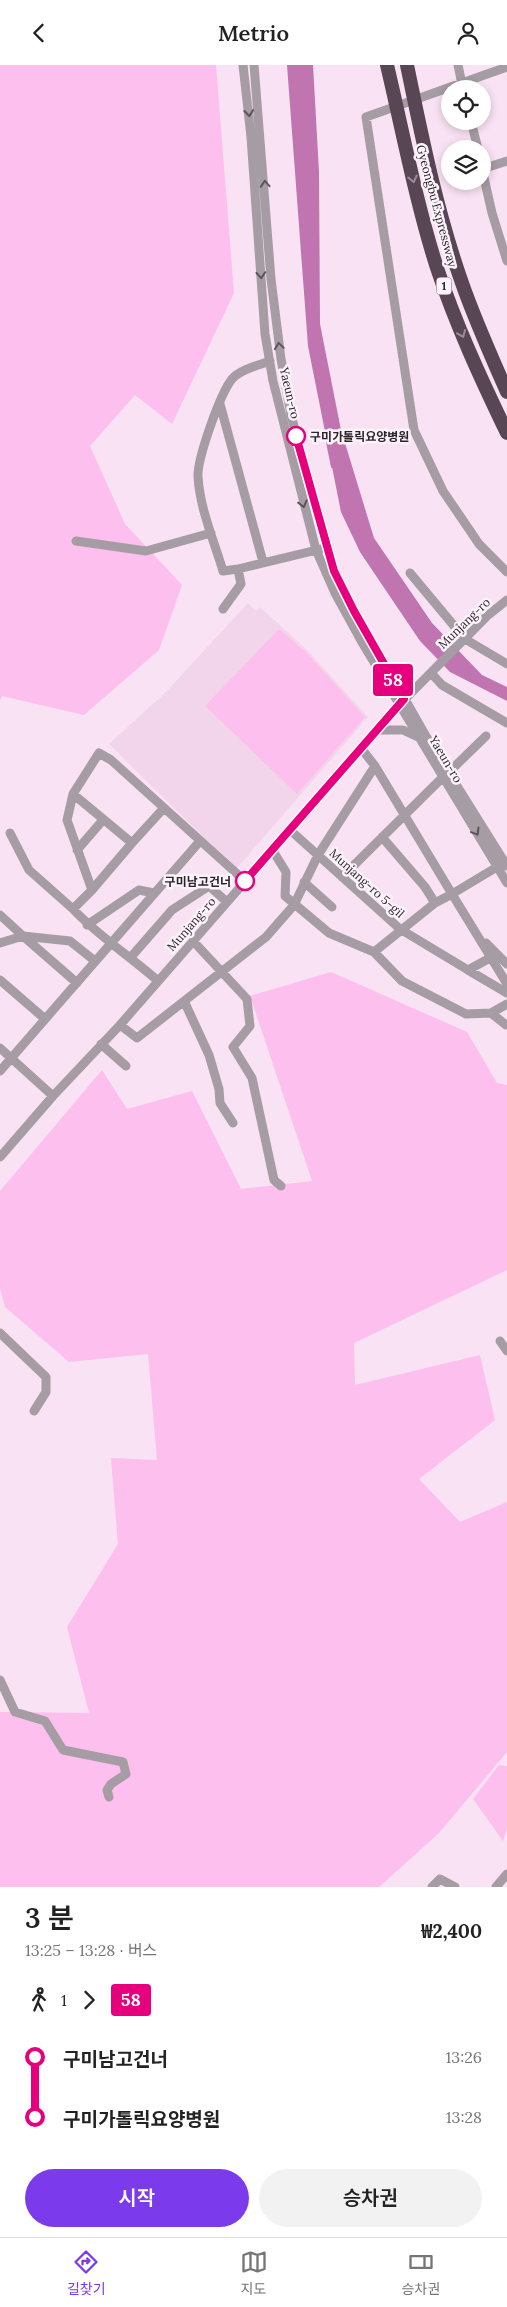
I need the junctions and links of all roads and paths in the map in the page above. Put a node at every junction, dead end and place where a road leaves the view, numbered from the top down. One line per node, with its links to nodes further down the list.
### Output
1 (243, 65): 14 (street, Yaeun-ro, one-way to 14)
2 (254, 65): 20 (street, Yaeun-ro, one-way to 2)
3 (407, 65): 15 (highway, Gyeongbu Expressway / 1)
4 (458, 65): 7 (street)
5 (388, 67): 17 (highway, Gyeongbu Expressway / 1, one-way to 17)
6 (507, 67): 8 (street)
7 (462, 80)
8 (477, 80)
9 (441, 93): 24 (street)
10 (507, 161): 11 (street)
11 (491, 166)
12 (487, 190): 13 (street)
13 (507, 261)
14 (270, 361): 16 (street); 21 (street, Yaeun-ro, one-way to 21)
15 (507, 392)
16 (220, 404): 18 (street); 22 (street)
17 (507, 433)
18 (211, 533): 19 (street); 23 (street)
19 (76, 541)
20 (327, 548): 21 (street); 31 (street, Yaeun-ro)
21 (316, 550): 22 (street); 31 (street, Yaeun-ro)
22 (263, 562): 23 (street)
23 (238, 569): 27 (street)
24 (507, 572)
25 (410, 573): 28 (street)
26 (506, 603): 28 (street, Munjang-ro)
27 (223, 609)
28 (465, 639): 29 (street); 30 (street, Munjang-ro)
29 (507, 664)
30 (431, 673): 31 (street, Munjang-ro); 32 (street)
31 (402, 702): 33 (street, Munjang-ro); 35 (street, Yaeun-ro); 38 (street, Yaeun-ro)
32 (507, 723)
33 (377, 730): 35 (street); 36 (street, Munjang-ro)
34 (486, 736): 38 (street)
35 (419, 737): 38 (street, Yaeun-ro)
36 (361, 748): 37 (street); 43 (street, Munjang-ro)
37 (375, 766): 41 (street); 50 (street)
38 (446, 775): 41 (street); 51 (street, Yaeun-ro); 52 (street, Yaeun-ro, one-way to 52)
39 (73, 794): 40 (street); 42 (street); 48 (street)
40 (163, 809): 46 (street); 47 (street)
41 (404, 814): 45 (street); 59 (street)
42 (103, 820): 47 (street); 48 (street)
43 (290, 830): 49 (street, Munjang-ro); 50 (street, Munjang-ro 5-gil)
44 (10, 833): 64 (street)
45 (382, 837): 53 (street); 61 (street)
46 (200, 841): 54 (street); 58 (street)
47 (132, 843): 57 (street)
48 (77, 849): 57 (street)
49 (273, 851): 54 (street, Munjang-ro); 62 (street)
50 (318, 855): 53 (street, Munjang-ro 5-gil); 55 (street)
51 (507, 866)
52 (497, 867): 56 (street, Yaeun-ro); 59 (street)
53 (342, 877): 67 (street, Munjang-ro 5-gil)
54 (245, 881): 60 (street, Munjang-ro)
55 (304, 882): 62 (street); 63 (street)
56 (507, 883)
57 (92, 890): 64 (street)
58 (154, 893): 66 (street); 71 (street)
59 (452, 894): 61 (street); 69 (street)
60 (227, 902): 70 (street, Munjang-ro); 74 (street)
61 (435, 903): 67 (street)
62 (294, 905): 73 (street); 79 (street)
63 (332, 907)
64 (73, 909): 66 (street)
65 (0, 915): 68 (street)
66 (87, 925): 71 (street)
67 (400, 929): 73 (street); 78 (street, Munjang-ro 5-gil)
68 (23, 936): 72 (street); 76 (street); 82 (street)
69 (478, 937): 75 (street); 77 (street)
70 (192, 941): 79 (street); 81 (street, Munjang-ro)
71 (112, 942): 74 (street); 76 (street)
72 (0, 943)
73 (374, 952): 87 (street)
74 (131, 957): 81 (street)
75 (490, 958): 78 (street); 83 (street)
76 (95, 961): 82 (street)
77 (507, 964)
78 (468, 970): 84 (street, Munjang-ro 5-gil)
79 (221, 971): 85 (street); 99 (street)
80 (0, 980): 88 (street)
81 (158, 981): 89 (street, Munjang-ro)
82 (77, 983): 88 (street)
83 (507, 984)
84 (507, 993)
85 (185, 1003): 89 (street); 97 (street)
86 (507, 1003): 87 (street)
87 (491, 1013): 90 (street)
88 (45, 1019): 93 (street)
89 (120, 1025): 91 (street, Munjang-ro)
90 (506, 1025)
91 (101, 1044): 94 (street); 96 (street, Munjang-ro)
92 (0, 1048): 93 (street)
93 (11, 1059): 95 (street); 96 (street)
94 (126, 1067)
95 (0, 1071)
96 (52, 1096): 98 (street, Munjang-ro)
97 (233, 1123)
98 (0, 1157)
99 (281, 1186)
100 (0, 1333): 103 (street)
101 (503, 1337): 102 (street)
102 (507, 1351)
103 (34, 1411)
104 (0, 1680): 105 (street)
105 (109, 1797)
106 (507, 1873): 109 (street)
107 (432, 1887): 108 (street)
108 (455, 1887)
109 (496, 1887)

